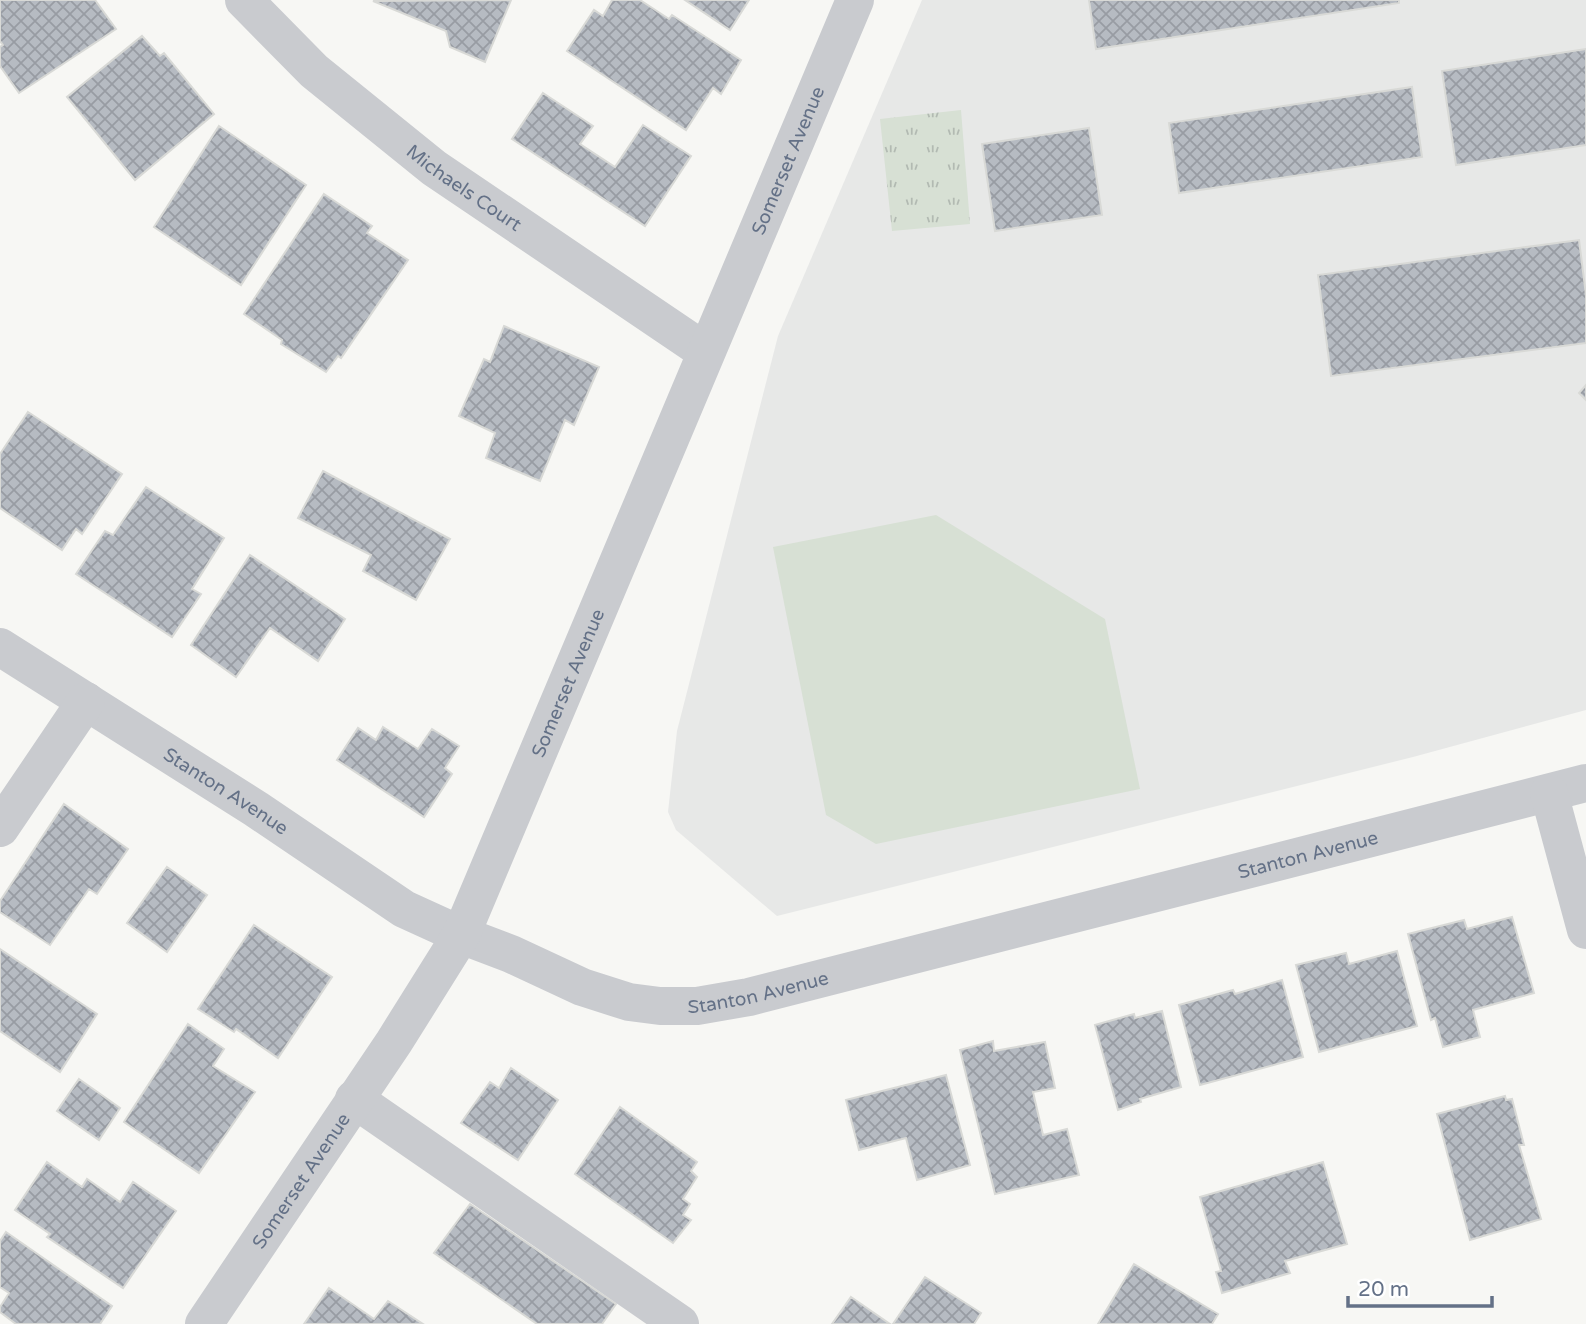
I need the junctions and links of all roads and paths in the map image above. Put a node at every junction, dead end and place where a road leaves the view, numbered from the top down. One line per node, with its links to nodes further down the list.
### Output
1 (244, 0): 3 (street, Michaels Court)
2 (855, 0): 3 (street, Somerset Avenue)
3 (706, 352): 10 (street, Somerset Avenue)
4 (0, 647): 5 (street, Stanton Avenue)
5 (86, 701): 8 (street); 10 (street, Stanton Avenue)
6 (1586, 783): 7 (street, Stanton Avenue)
7 (1549, 793): 9 (street); 10 (street, Stanton Avenue)
8 (0, 828)
9 (1586, 930)
10 (461, 935): 11 (street, Somerset Avenue)
11 (354, 1099): 12 (street, Somerset Avenue); 13 (street)
12 (204, 1324)
13 (680, 1324)

